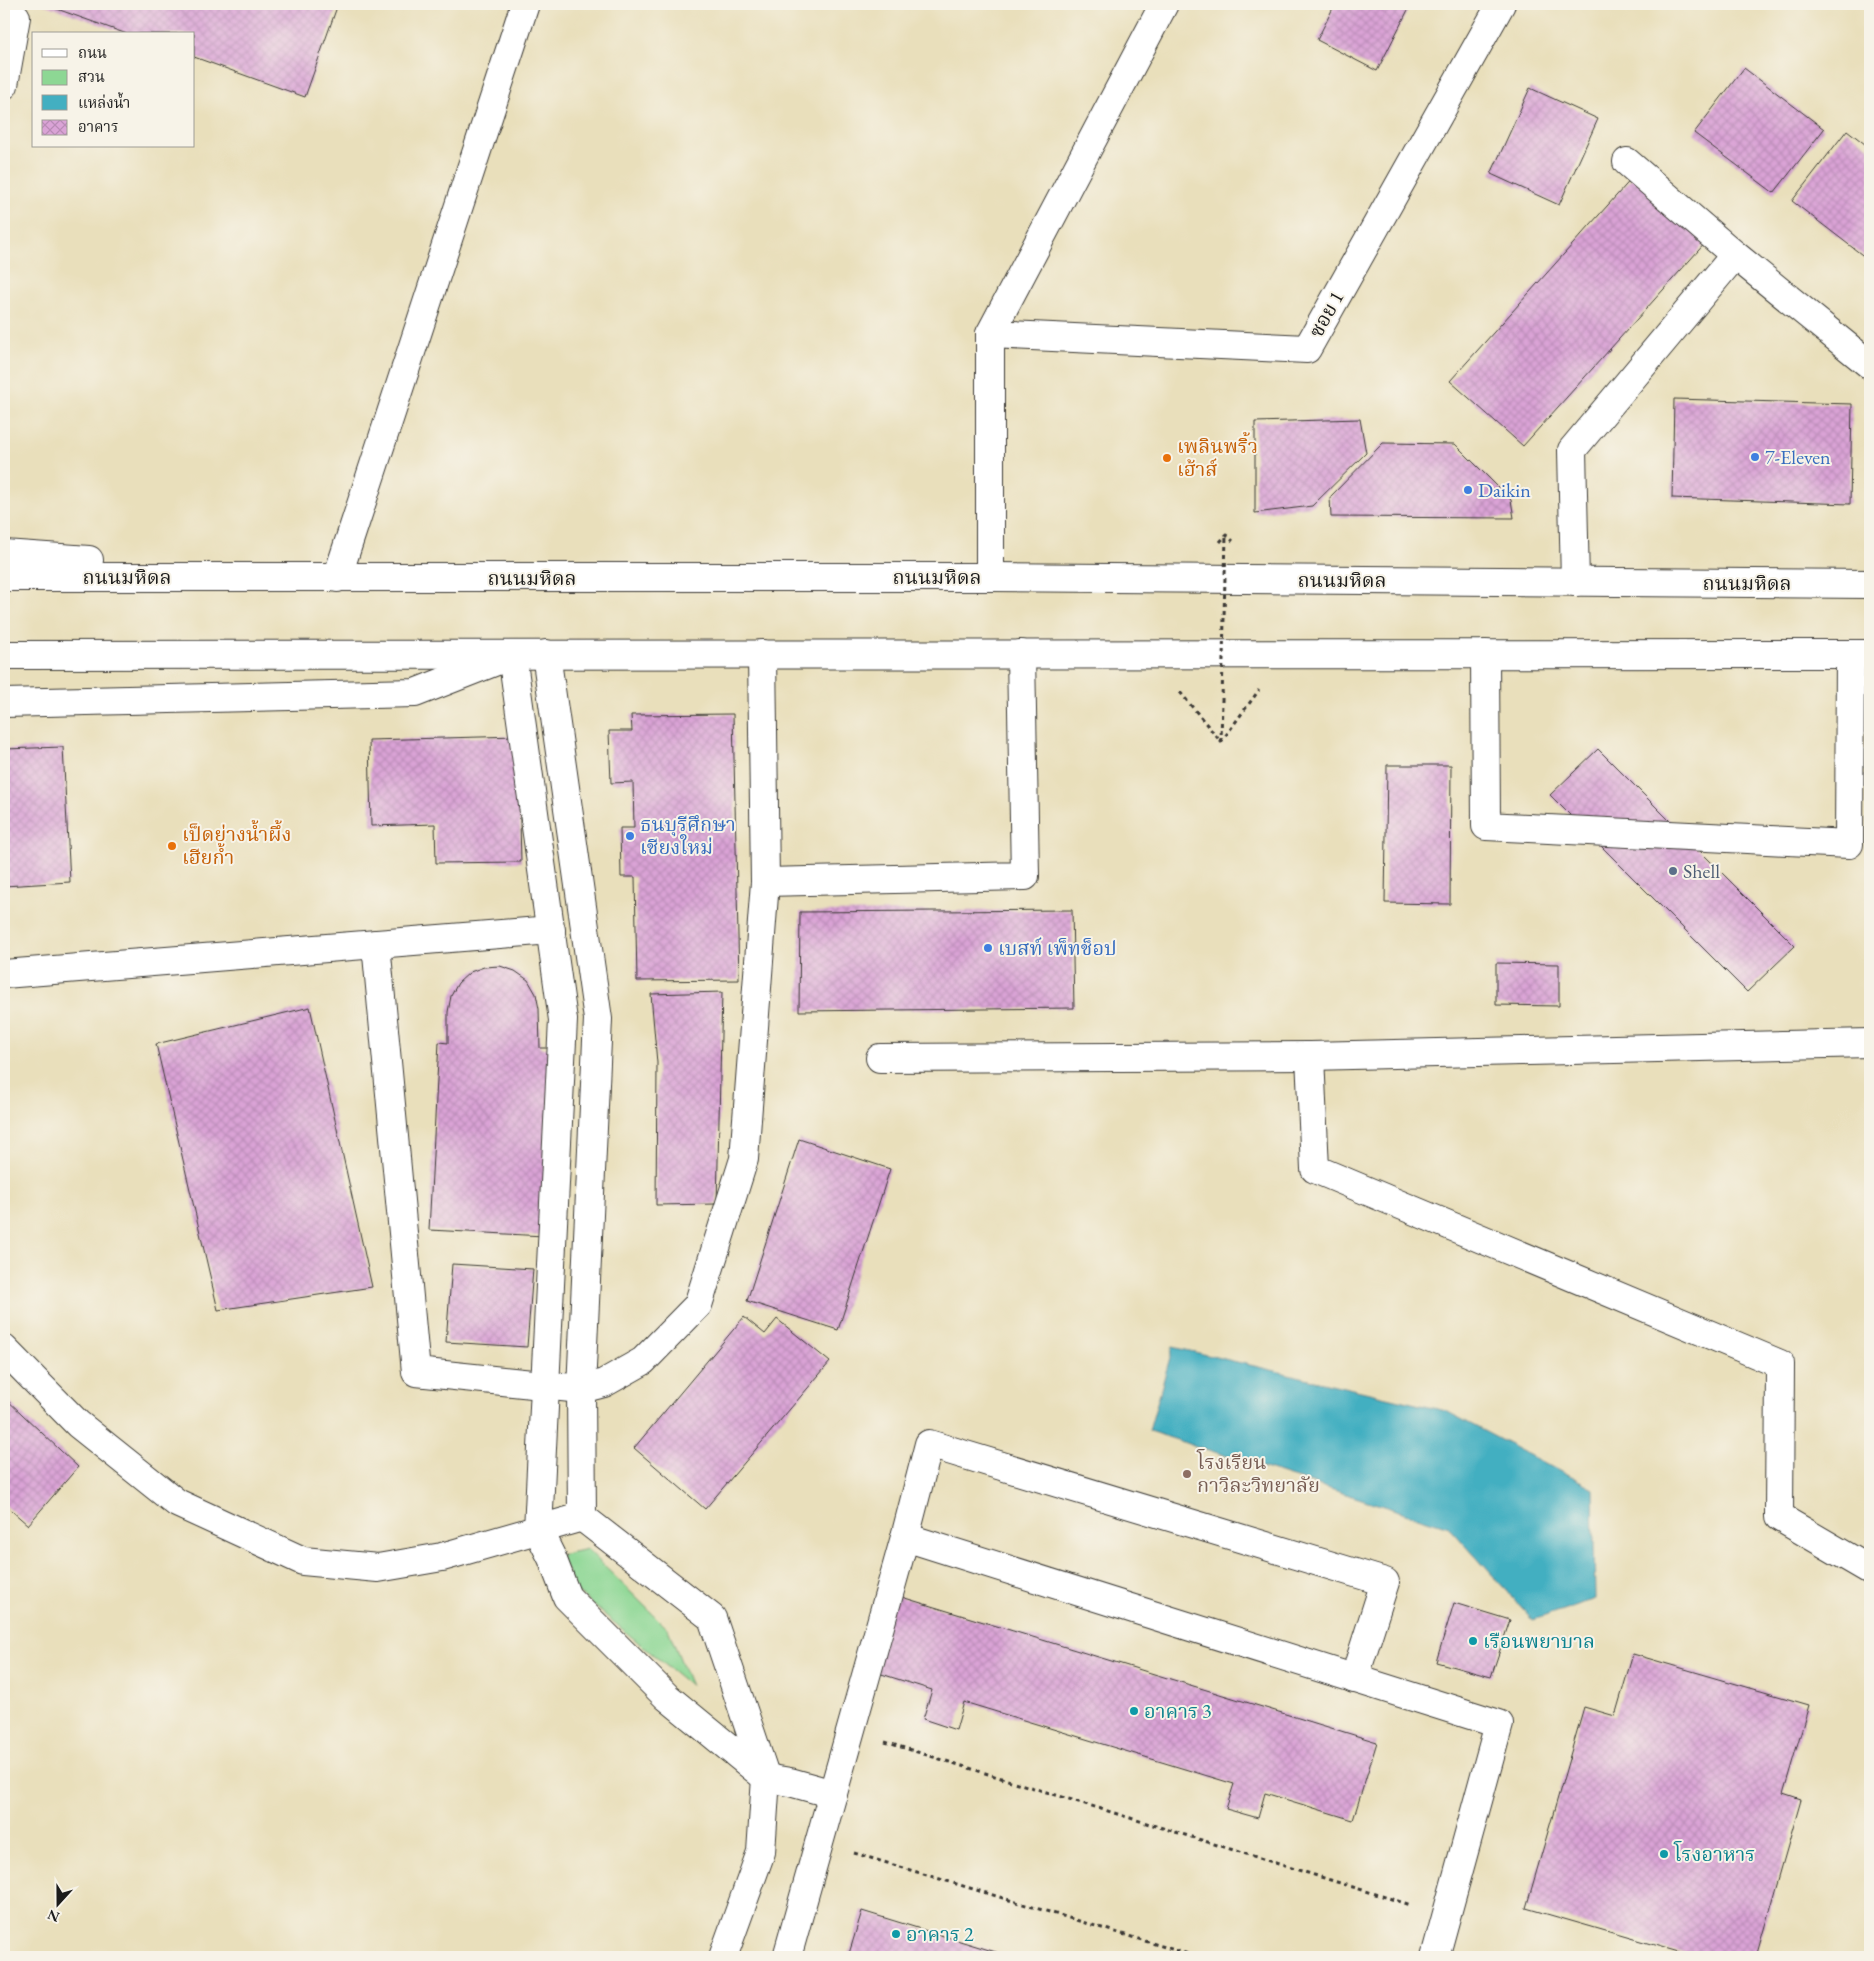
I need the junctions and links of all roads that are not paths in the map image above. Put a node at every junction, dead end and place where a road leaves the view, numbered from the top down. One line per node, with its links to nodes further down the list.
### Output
1 (525, 4): 12 (street)
2 (1164, 4): 8 (street)
3 (1500, 4): 8 (street, ซอย 1)
4 (16, 17): 5 (street)
5 (4, 85)
6 (1627, 162): 7 (street)
7 (1735, 255): 9 (street); 14 (street)
8 (990, 334): 13 (street)
9 (1870, 365)
10 (4, 554): 12 (street)
11 (4, 577): 12 (street, ถนนมหิดล)
12 (337, 578): 13 (street, ถนนมหิดล)
13 (990, 578): 14 (street, ถนนมหิดล)
14 (1575, 582): 15 (street, ถนนมหิดล)
15 (1870, 584)
16 (546, 654): 17 (street); 22 (street); 24 (street)
17 (762, 654): 18 (street); 26 (street)
18 (1021, 654): 19 (street); 26 (street)
19 (1485, 654): 20 (street); 20 (street)
20 (1860, 654)
21 (4, 655): 22 (street)
22 (512, 655): 23 (street); 25 (street)
23 (4, 703)
24 (575, 856): 25 (street); 35 (street)
25 (541, 860): 27 (street)
26 (766, 882): 35 (street)
27 (551, 930): 28 (street); 34 (street)
28 (376, 944): 29 (street); 34 (street)
29 (4, 974)
30 (1870, 1043): 31 (street)
31 (1310, 1056): 32 (street); 39 (street)
32 (880, 1058)
33 (4, 1349): 37 (street)
34 (545, 1384): 35 (street); 37 (street)
35 (581, 1388): 36 (street)
36 (582, 1517): 37 (street); 41 (street)
37 (538, 1530): 41 (street)
38 (905, 1537): 40 (street); 40 (street); 42 (street)
39 (1870, 1570)
40 (1354, 1679): 45 (street)
41 (766, 1778): 42 (street); 43 (street)
42 (833, 1794): 44 (street)
43 (723, 1957)
44 (787, 1957)
45 (1435, 1957)

